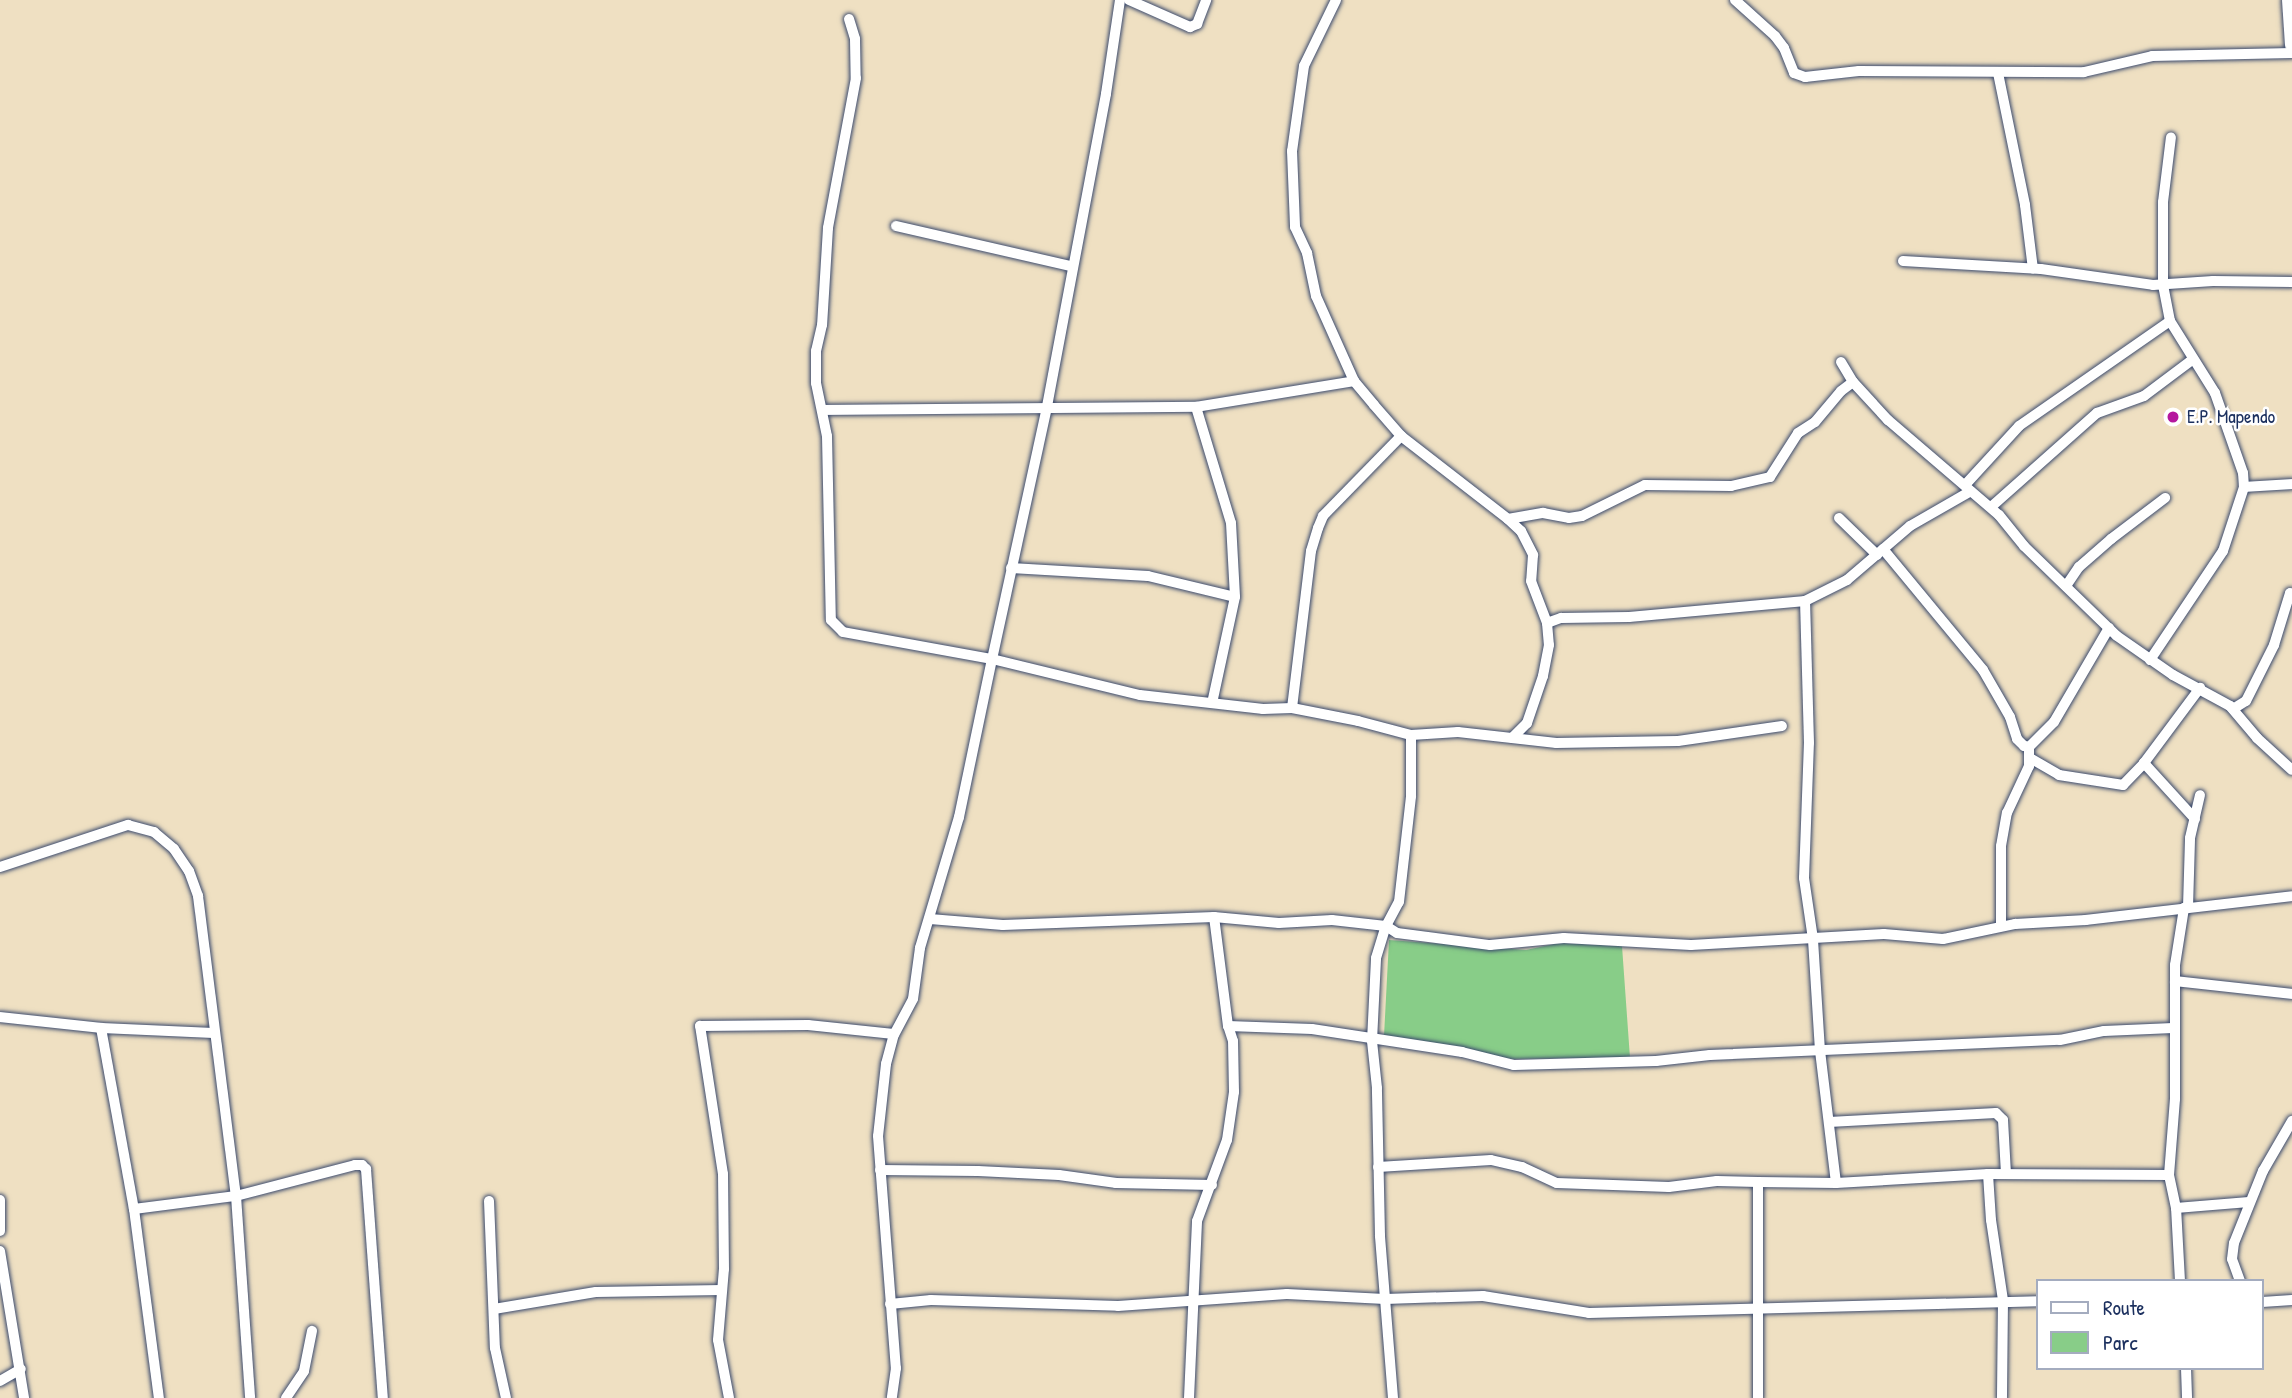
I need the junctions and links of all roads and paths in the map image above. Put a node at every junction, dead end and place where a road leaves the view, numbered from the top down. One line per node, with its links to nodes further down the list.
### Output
1 (1120, 0): 14 (street)
2 (1129, 0): 3 (street)
3 (1206, 0)
4 (1336, 0): 21 (street)
5 (1735, 0): 10 (street)
6 (2289, 0): 8 (street)
7 (849, 19): 25 (street)
8 (2292, 45)
9 (2292, 53): 10 (street)
10 (1997, 73): 15 (street)
11 (2171, 137): 17 (street)
12 (896, 226): 14 (street)
13 (1903, 261): 15 (street)
14 (1071, 266): 23 (street)
15 (2034, 269): 17 (street)
16 (2292, 282): 17 (street)
17 (2163, 284): 18 (street)
18 (2171, 321): 19 (street); 29 (street)
19 (2192, 360): 28 (street); 31 (street)
20 (1841, 362): 22 (street)
21 (1354, 381): 24 (street); 26 (street)
22 (1853, 382): 29 (street); 33 (street)
23 (1047, 407): 24 (street); 25 (street); 35 (street)
24 (1196, 407): 38 (street)
25 (823, 410): 42 (street)
26 (1401, 436): 33 (street); 46 (street)
27 (2292, 484): 28 (street)
28 (2244, 487): 43 (street)
29 (1968, 488): 31 (street); 34 (street)
30 (2165, 498): 36 (street)
31 (1991, 507): 36 (street)
32 (1839, 518): 34 (street)
33 (1508, 519): 40 (street)
34 (1880, 552): 39 (street); 51 (street)
35 (1012, 568): 38 (street); 42 (street)
36 (2066, 586): 41 (street)
37 (2292, 594): 47 (street)
38 (1235, 597): 45 (street)
39 (1805, 601): 40 (street); 63 (street)
40 (1548, 623): 50 (street)
41 (2109, 628): 43 (street); 51 (street)
42 (992, 659): 45 (street); 60 (street)
43 (2151, 660): 44 (street)
44 (2200, 688): 47 (street); 52 (street)
45 (1212, 703): 46 (street)
46 (1292, 709): 49 (street)
47 (2233, 709): 53 (street)
48 (1782, 726): 50 (street)
49 (1411, 735): 50 (street); 61 (street)
50 (1512, 738)
51 (2030, 752): 52 (street); 62 (street)
52 (2144, 763): 55 (street)
53 (2292, 771)
54 (2200, 795): 55 (street)
55 (2195, 819): 58 (street)
56 (0, 867): 70 (street)
57 (2292, 896): 58 (street)
58 (2186, 907): 62 (street); 64 (street)
59 (1214, 917): 60 (street); 61 (street); 67 (street)
60 (930, 919): 71 (street)
61 (1386, 926): 63 (street); 72 (street)
62 (2001, 926): 63 (street)
63 (1813, 939): 73 (street)
64 (2175, 981): 65 (street); 69 (street)
65 (2292, 994)
66 (0, 1017): 68 (street)
67 (1228, 1026): 72 (street); 83 (street)
68 (101, 1028): 70 (street); 89 (street)
69 (2173, 1028): 73 (street); 80 (street)
70 (214, 1033): 84 (street)
71 (894, 1034): 77 (street); 94 (street)
72 (1372, 1041): 73 (street); 76 (street)
73 (1820, 1051): 75 (street)
74 (2292, 1121): 87 (street)
75 (1829, 1122): 79 (street); 82 (street)
76 (1378, 1167): 81 (street); 95 (street)
77 (880, 1170): 83 (street); 101 (street)
78 (1988, 1174): 79 (street); 82 (street); 96 (street)
79 (2006, 1174): 80 (street)
80 (2169, 1175): 88 (street)
81 (1758, 1182): 82 (street); 102 (street)
82 (1836, 1183)
83 (1212, 1185): 99 (street)
84 (236, 1196): 89 (street); 110 (street); 112 (street)
85 (0, 1200): 90 (street)
86 (489, 1201): 103 (street)
87 (2249, 1202): 88 (street); 93 (street)
88 (2176, 1208): 92 (street)
89 (134, 1209): 109 (street)
90 (0, 1231)
91 (0, 1251): 105 (street)
92 (2180, 1279)
93 (2239, 1279)
94 (722, 1290): 103 (street); 114 (street)
95 (1385, 1299): 99 (street); 102 (street); 117 (street)
96 (2003, 1300): 100 (street); 102 (street); 119 (street)
97 (2265, 1300): 98 (street)
98 (2292, 1300)
99 (1195, 1301): 101 (street); 116 (street)
100 (2036, 1301)
101 (890, 1304): 115 (street)
102 (1758, 1306): 118 (street)
103 (494, 1309): 113 (street)
104 (312, 1331): 111 (street)
105 (22, 1368): 107 (street); 108 (street)
106 (2186, 1370): 120 (street)
107 (0, 1381)
108 (24, 1398)
109 (159, 1398)
110 (250, 1398)
111 (286, 1398)
112 (383, 1398)
113 (506, 1398)
114 (729, 1398)
115 (892, 1398)
116 (1189, 1398)
117 (1393, 1398)
118 (1758, 1398)
119 (2003, 1398)
120 (2187, 1398)

